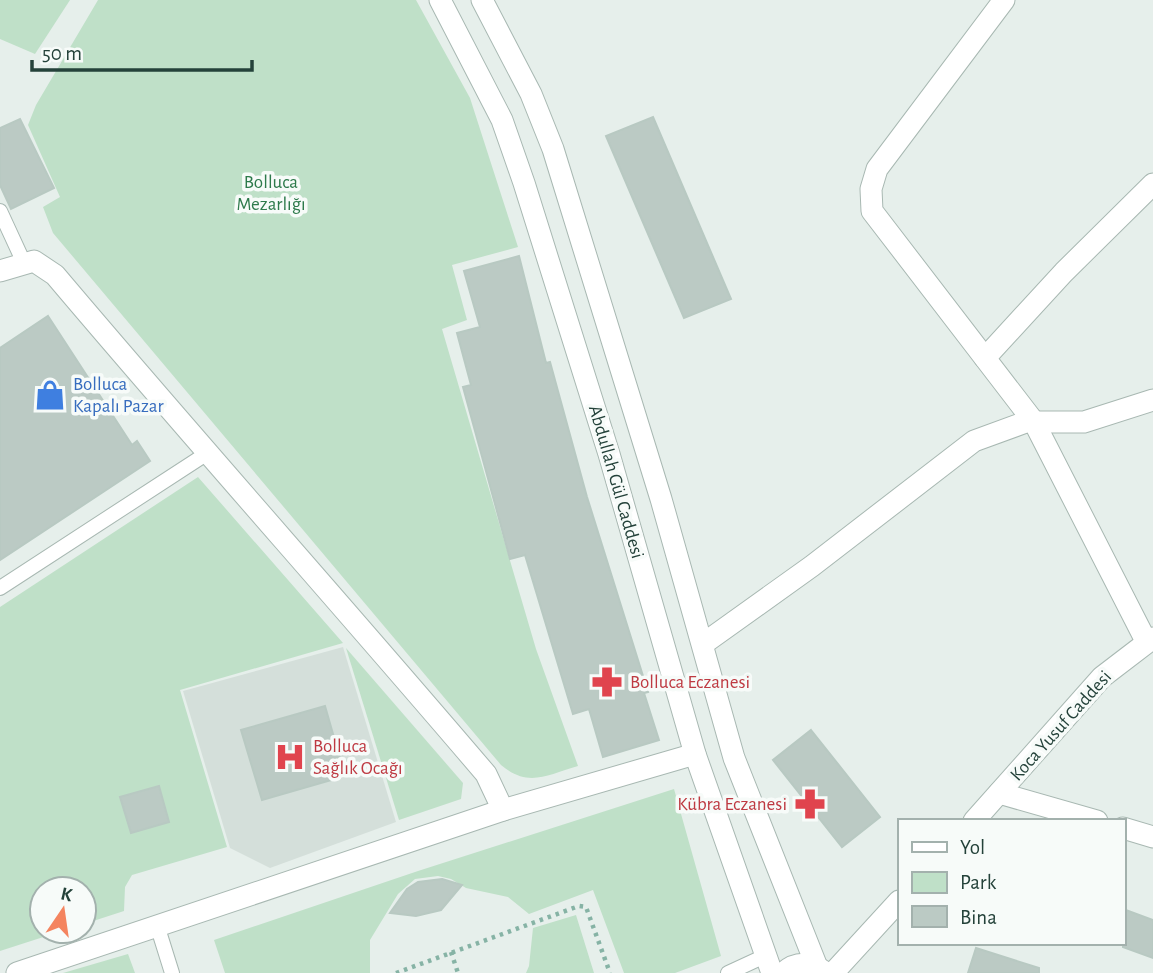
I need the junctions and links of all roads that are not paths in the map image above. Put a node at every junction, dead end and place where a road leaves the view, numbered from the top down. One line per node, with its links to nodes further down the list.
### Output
1 (440, 0): 15 (street, Abdullah Gül Caddesi)
2 (482, 0): 14 (street, Abdullah Gül Caddesi)
3 (1004, 0): 8 (street)
4 (1153, 184): 8 (street)
5 (0, 211): 6 (lane)
6 (24, 263): 7 (street); 11 (street)
7 (0, 271)
8 (985, 358): 10 (street)
9 (1153, 400): 10 (street)
10 (1034, 422): 13 (street); 14 (street)
11 (206, 454): 12 (lane); 17 (street)
12 (0, 588)
13 (1149, 639): 16 (street, Koca Yusuf Caddesi)
14 (702, 644): 25 (street, Abdullah Gül Caddesi)
15 (695, 754): 17 (street); 24 (street, Abdullah Gül Caddesi)
16 (999, 793): 18 (street, Koca Yusuf Caddesi); 19 (street)
17 (503, 810): 23 (street)
18 (976, 819)
19 (1090, 819)
20 (1125, 829): 21 (street)
21 (1153, 836)
22 (898, 902): 25 (street)
23 (157, 925): 26 (street); 27 (lane)
24 (770, 964): 28 (lane)
25 (825, 971): 29 (street)
26 (17, 973)
27 (172, 973)
28 (727, 973)
29 (783, 973)

